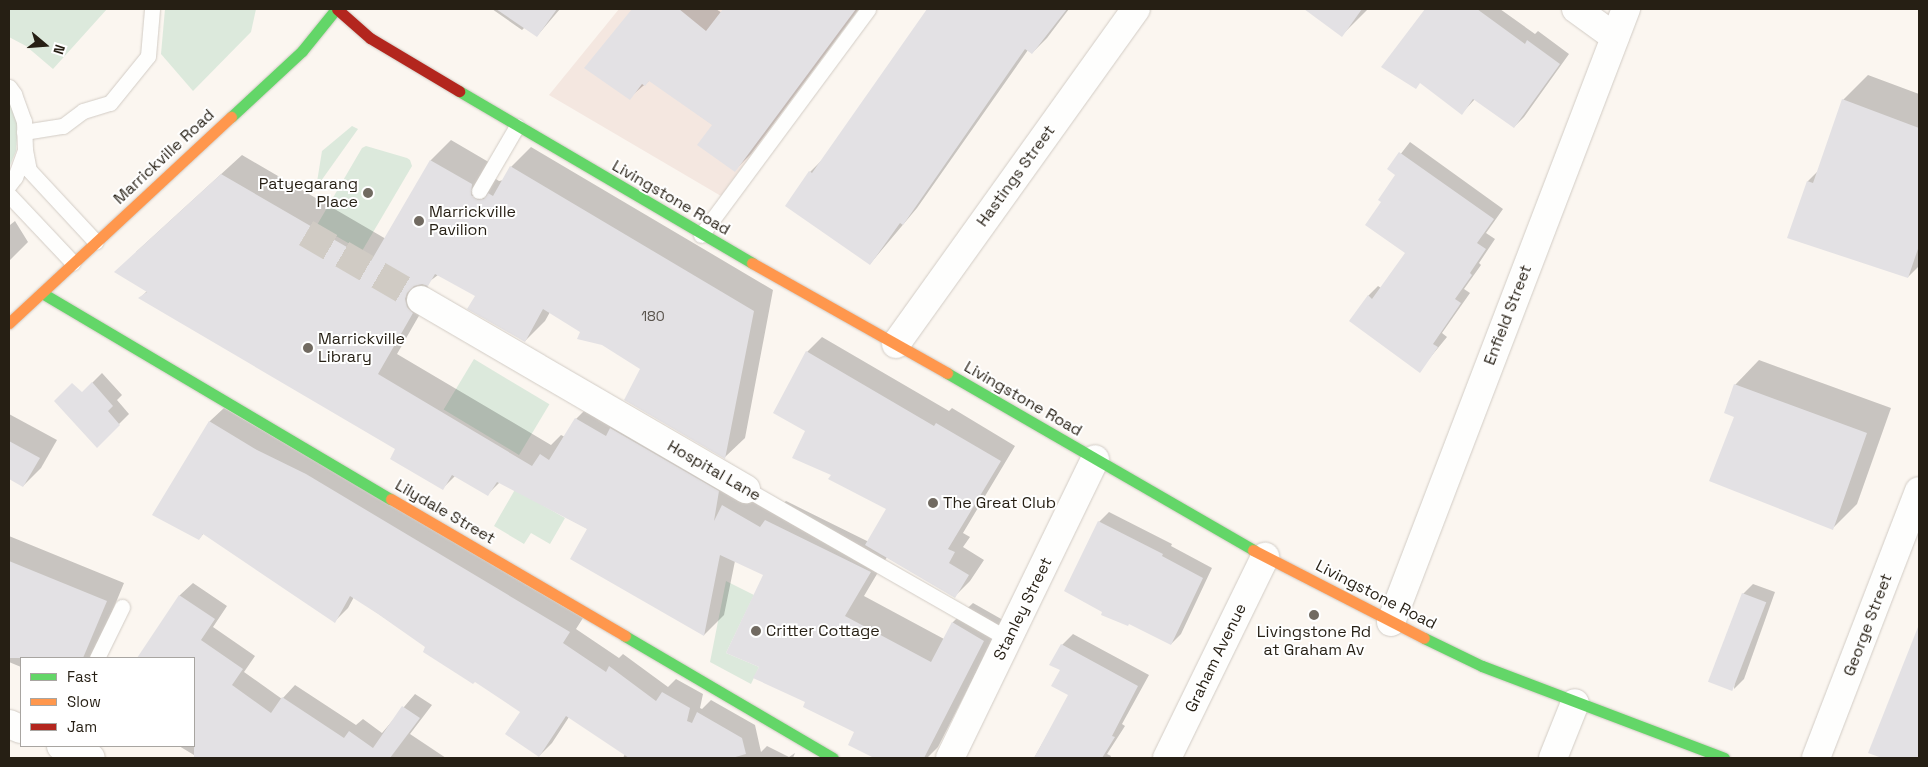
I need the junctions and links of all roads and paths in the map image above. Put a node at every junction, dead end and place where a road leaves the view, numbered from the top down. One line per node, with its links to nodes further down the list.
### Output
1 (152, 9): 10 (lane)
2 (337, 9): 9 (street, Livingstone Road); 16 (street, Marrickville Road)
3 (868, 9): 15 (lane)
4 (1136, 9): 21 (street, Hastings Street)
5 (1576, 9): 7 (street)
6 (1626, 9): 7 (street, Enfield Street)
7 (1615, 37): 27 (street, Enfield Street)
8 (9, 87): 10 (lane)
9 (517, 126): 13 (lane); 15 (street, Livingstone Road)
10 (24, 132): 11 (lane)
11 (24, 150): 12 (lane); 16 (lane)
12 (9, 185)
13 (479, 191)
14 (9, 196): 17 (lane)
15 (701, 235): 21 (street, Livingstone Road)
16 (96, 242): 17 (street, Marrickville Road)
17 (74, 263): 18 (street, Marrickville Road)
18 (42, 292): 20 (street, Marrickville Road); 31 (street, Lilydale Street)
19 (421, 300): 23 (street, Hospital Lane)
20 (9, 323)
21 (896, 344): 22 (street, Livingstone Road)
22 (1095, 459): 25 (street, Livingstone Road); 28 (street, Stanley Street)
23 (746, 489): 28 (lane, Hospital Lane)
24 (1919, 491): 36 (street, George Street)
25 (1265, 557): 27 (street, Livingstone Road); 33 (street, Graham Avenue)
26 (122, 607): 29 (lane)
27 (1391, 622): 30 (street, Livingstone Road)
28 (1008, 639): 32 (street, Stanley Street)
29 (97, 657)
30 (1574, 703): 34 (street); 35 (street, Livingstone Road)
31 (833, 758)
32 (950, 758)
33 (1167, 758)
34 (1553, 758)
35 (1724, 758)
36 (1816, 758)

